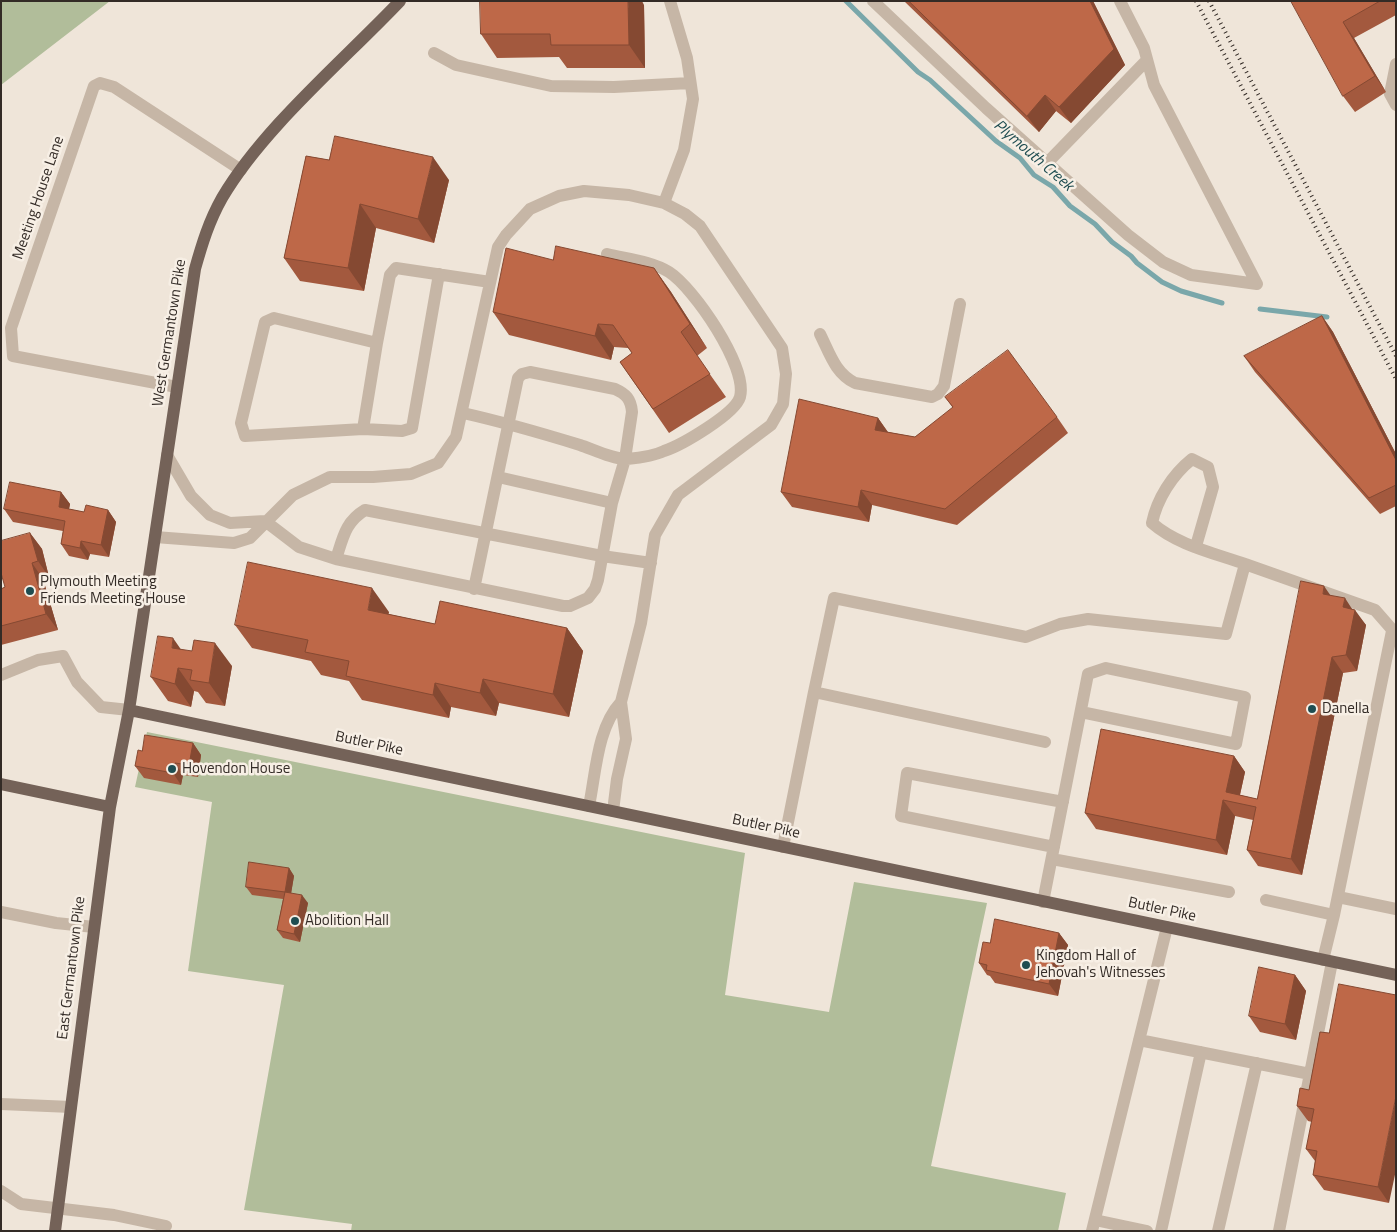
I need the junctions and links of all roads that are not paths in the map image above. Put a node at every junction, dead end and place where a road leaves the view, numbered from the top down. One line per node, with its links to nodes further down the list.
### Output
1 (399, 1): 11 (main road, West Germantown Pike)
2 (670, 1): 8 (street)
3 (873, 1): 10 (street)
4 (1120, 1): 6 (street)
5 (434, 53): 8 (street)
6 (1147, 60): 10 (street); 10 (street)
7 (1396, 64): 9 (street)
8 (690, 83): 12 (street)
9 (1396, 105)
10 (1048, 162)
11 (241, 170): 19 (main road, West Germantown Pike); 19 (street, Meeting House Lane)
12 (664, 203): 15 (street); 33 (street)
13 (607, 254): 24 (street)
14 (439, 274): 15 (street); 18 (street); 22 (street)
15 (490, 282): 20 (street)
16 (960, 304): 17 (street)
17 (820, 334)
18 (377, 343): 22 (street); 22 (street)
19 (177, 387): 23 (main road, West Germantown Pike)
20 (463, 413): 21 (street); 27 (street)
21 (509, 423): 24 (street); 24 (street); 25 (street)
22 (363, 429)
23 (167, 455): 27 (street); 29 (main road, West Germantown Pike)
24 (625, 459): 26 (street)
25 (498, 477): 26 (street); 28 (street)
26 (612, 503): 31 (street)
27 (265, 521): 29 (street); 32 (street)
28 (486, 534): 31 (street); 32 (street); 35 (street)
29 (155, 537): 40 (main road, West Germantown Pike)
30 (1196, 546): 30 (street); 34 (street)
31 (602, 556): 33 (street); 35 (street)
32 (336, 559): 35 (street)
33 (650, 563): 39 (street)
34 (1245, 564): 36 (street); 38 (street)
35 (474, 589)
36 (1394, 633): 51 (street)
37 (1, 675): 40 (street)
38 (814, 692): 42 (street); 48 (street)
39 (621, 702): 45 (street); 47 (street)
40 (129, 710): 45 (main road, Butler Pike); 46 (main road, East Germantown Pike)
41 (1081, 712): 41 (street); 44 (street)
42 (1045, 742)
43 (1, 784): 46 (main road)
44 (1063, 802): 49 (street); 49 (street)
45 (590, 806): 47 (main road, Butler Pike)
46 (110, 807): 57 (main road, East Germantown Pike)
47 (612, 811): 48 (main road, Butler Pike)
48 (783, 847): 53 (main road, Butler Pike)
49 (1053, 853): 50 (street); 53 (street)
50 (1228, 892)
51 (1338, 898): 54 (street); 56 (street)
52 (1266, 900): 56 (street)
53 (1043, 902): 58 (main road, Butler Pike)
54 (1396, 909)
55 (1, 912): 57 (street)
56 (1334, 915): 59 (street)
57 (94, 926): 66 (main road, East Germantown Pike)
58 (1167, 927): 59 (main road, Butler Pike); 61 (street)
59 (1327, 961): 60 (main road, Butler Pike); 64 (street)
60 (1396, 975)
61 (1139, 1040): 62 (street); 69 (street)
62 (1201, 1052): 63 (street); 73 (street)
63 (1257, 1063): 64 (street); 74 (street)
64 (1310, 1074): 75 (street)
65 (1, 1104): 66 (street)
66 (70, 1107): 68 (main road, East Germantown Pike)
67 (1, 1191): 68 (street)
68 (57, 1209): 70 (street); 71 (main road, East Germantown Pike)
69 (1094, 1225): 72 (street)
70 (166, 1226)
71 (54, 1231)
72 (1147, 1231)
73 (1161, 1231)
74 (1218, 1231)
75 (1279, 1231)

